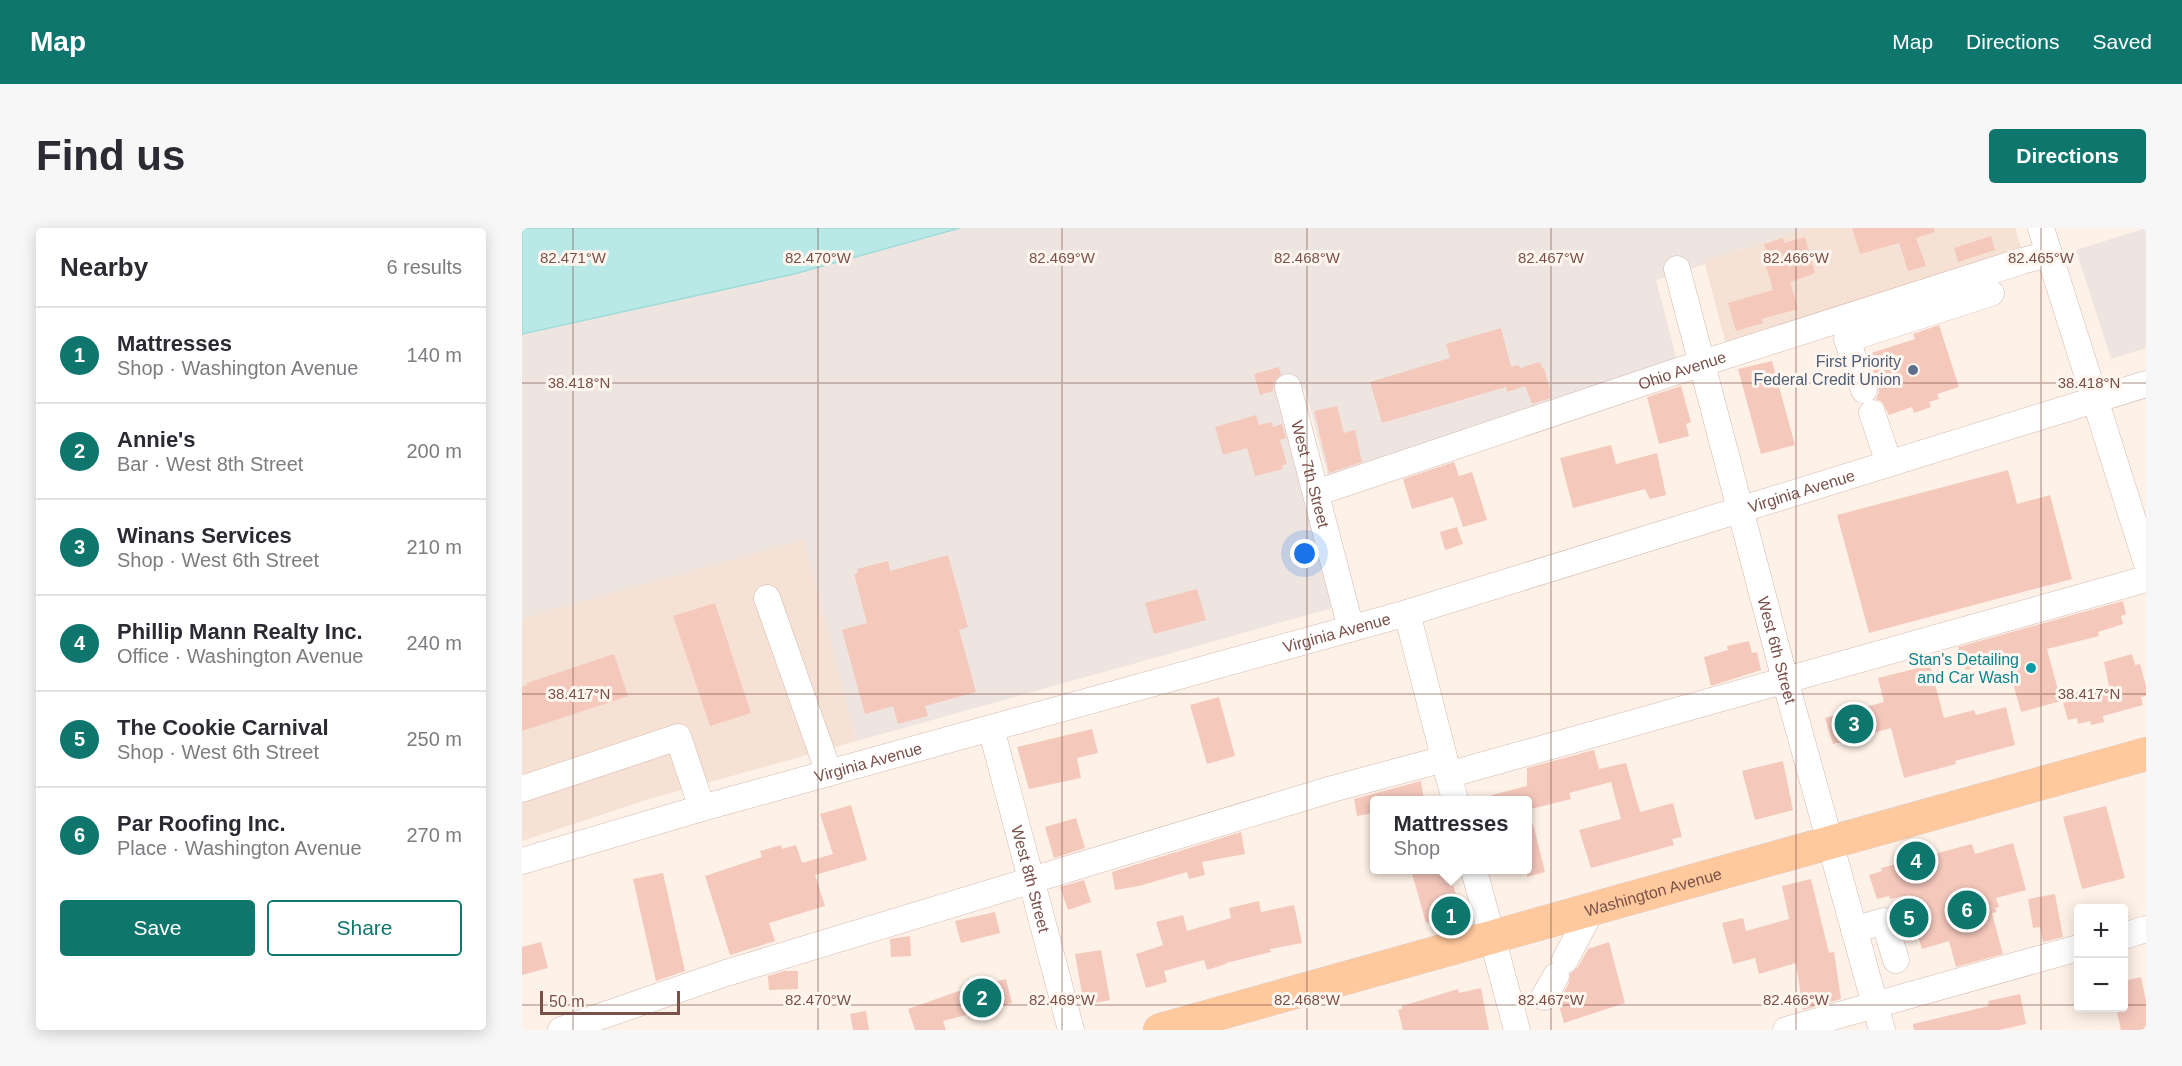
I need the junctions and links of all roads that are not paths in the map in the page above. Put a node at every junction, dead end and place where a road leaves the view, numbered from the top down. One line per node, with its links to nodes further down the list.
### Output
1 (2041, 228): 2 (street)
2 (2049, 254): 5 (street, Ohio Avenue); 8 (street)
3 (1677, 269): 5 (street, West 6th Street)
4 (1991, 293): 9 (street)
5 (1703, 363): 10 (street, Ohio Avenue); 11 (street, West 6th Street)
6 (2146, 384): 8 (street, Virginia Avenue)
7 (1288, 387): 10 (street, West 7th Street)
8 (2095, 400): 9 (street, Virginia Avenue); 12 (street)
9 (1889, 463): 11 (street, Virginia Avenue)
10 (1316, 493): 16 (street, West 7th Street)
11 (1741, 509): 15 (street, Virginia Avenue); 17 (street, West 6th Street)
12 (2146, 561)
13 (2146, 579): 17 (street)
14 (767, 598): 21 (street)
15 (1407, 613): 16 (street, Virginia Avenue); 20 (street)
16 (1351, 629): 18 (street, Virginia Avenue)
17 (1785, 680): 20 (street); 25 (street, West 6th Street)
18 (991, 729): 21 (street, Virginia Avenue); 28 (street, West 8th Street)
19 (2146, 754): 25 (main road, Washington Avenue)
20 (1446, 767): 23 (street); 28 (street)
21 (829, 773): 24 (street, Virginia Avenue)
22 (522, 789): 24 (street)
23 (1454, 796)
24 (702, 808): 26 (street, Virginia Avenue)
25 (1829, 843): 29 (main road, Washington Avenue); 31 (street, West 6th Street)
26 (522, 861)
27 (1475, 874): 33 (street)
28 (1032, 882): 38 (street); 39 (street, West 8th Street)
29 (1592, 909): 33 (main road, Washington Avenue); 36 (street)
30 (2146, 929): 32 (street)
31 (1854, 930): 35 (street); 37 (street, West 6th Street)
32 (2128, 935)
33 (1492, 937): 40 (main road, Washington Avenue); 41 (street)
34 (2074, 949): 37 (street)
35 (1896, 960)
36 (1555, 978)
37 (1875, 1005): 42 (street); 43 (street, West 6th Street)
38 (561, 1030)
39 (1071, 1030)
40 (1160, 1030)
41 (1517, 1030)
42 (1786, 1030)
43 (1881, 1030)

